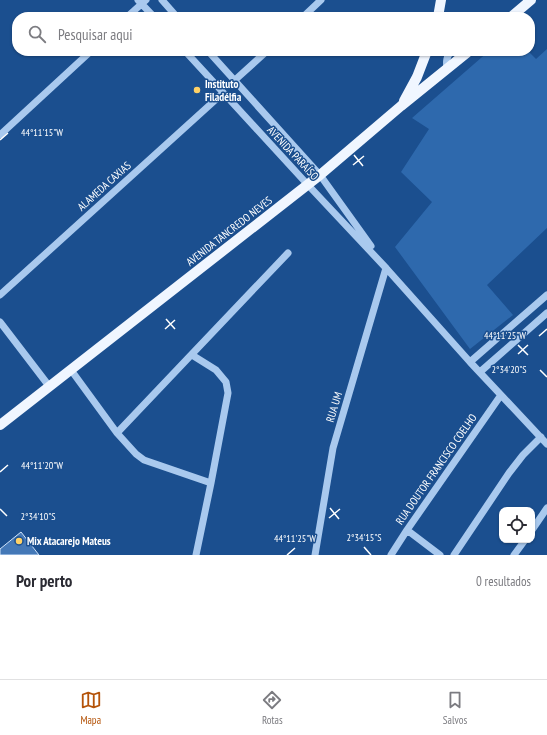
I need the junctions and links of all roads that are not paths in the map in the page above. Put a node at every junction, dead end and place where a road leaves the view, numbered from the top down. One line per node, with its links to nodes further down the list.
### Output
1 (162, 0): 8 (street)
2 (321, 0): 9 (street)
3 (441, 0): 10 (main road)
4 (531, 0): 11 (main road)
5 (142, 1): 6 (street); 7 (street)
6 (132, 12)
7 (150, 12)
8 (173, 12)
9 (308, 12)
10 (439, 12)
11 (517, 12)
12 (85, 56): 25 (street)
13 (190, 56): 23 (street, AVENIDA PARAÍSO)
14 (213, 56): 22 (street, AVENIDA PARAÍSO)
15 (261, 56): 22 (street)
16 (426, 56): 19 (main road)
17 (448, 56): 20 (street)
18 (463, 56): 20 (main road, AVENIDA TANCREDO NEVES)
19 (423, 63): 21 (main road); 24 (main road)
20 (447, 69): 21 (main road, AVENIDA TANCREDO NEVES)
21 (438, 77): 24 (main road, AVENIDA TANCREDO NEVES)
22 (235, 80): 26 (street, AVENIDA PARAÍSO)
23 (223, 93): 27 (street, AVENIDA PARAÍSO); 30 (street, ALAMEDA CAXIAS)
24 (401, 106): 26 (main road, AVENIDA TANCREDO NEVES)
25 (0, 135)
26 (320, 175): 27 (main road, AVENIDA TANCREDO NEVES); 29 (street, AVENIDA PARAÍSO)
27 (308, 185): 29 (street, AVENIDA PARAÍSO); 36 (main road, AVENIDA TANCREDO NEVES)
28 (288, 253): 34 (street)
29 (386, 268): 35 (street, AVENIDA PARAÍSO); 50 (street, RUA UM)
30 (0, 295)
31 (547, 295): 35 (street)
32 (547, 313): 37 (street)
33 (0, 322): 38 (street)
34 (192, 355): 41 (street); 44 (street)
35 (470, 362): 37 (street, AVENIDA PARAÍSO)
36 (70, 370): 38 (main road, AVENIDA TANCREDO NEVES); 41 (street)
37 (480, 372): 39 (street, AVENIDA PARAÍSO)
38 (49, 386): 40 (main road, AVENIDA TANCREDO NEVES)
39 (501, 395): 42 (street, AVENIDA PARAÍSO); 47 (street, RUA DOUTOR FRANCISCO COELHO)
40 (0, 425)
41 (117, 433): 44 (street)
42 (541, 437): 43 (street, AVENIDA PARAÍSO); 53 (street)
43 (547, 444)
44 (211, 483): 49 (street)
45 (547, 508): 46 (street)
46 (535, 526)
47 (406, 530): 51 (street, RUA DOUTOR FRANCISCO COELHO); 52 (street)
48 (523, 543): 54 (street)
49 (196, 555)
50 (314, 555)
51 (391, 555)
52 (440, 555)
53 (454, 555)
54 (514, 555)

